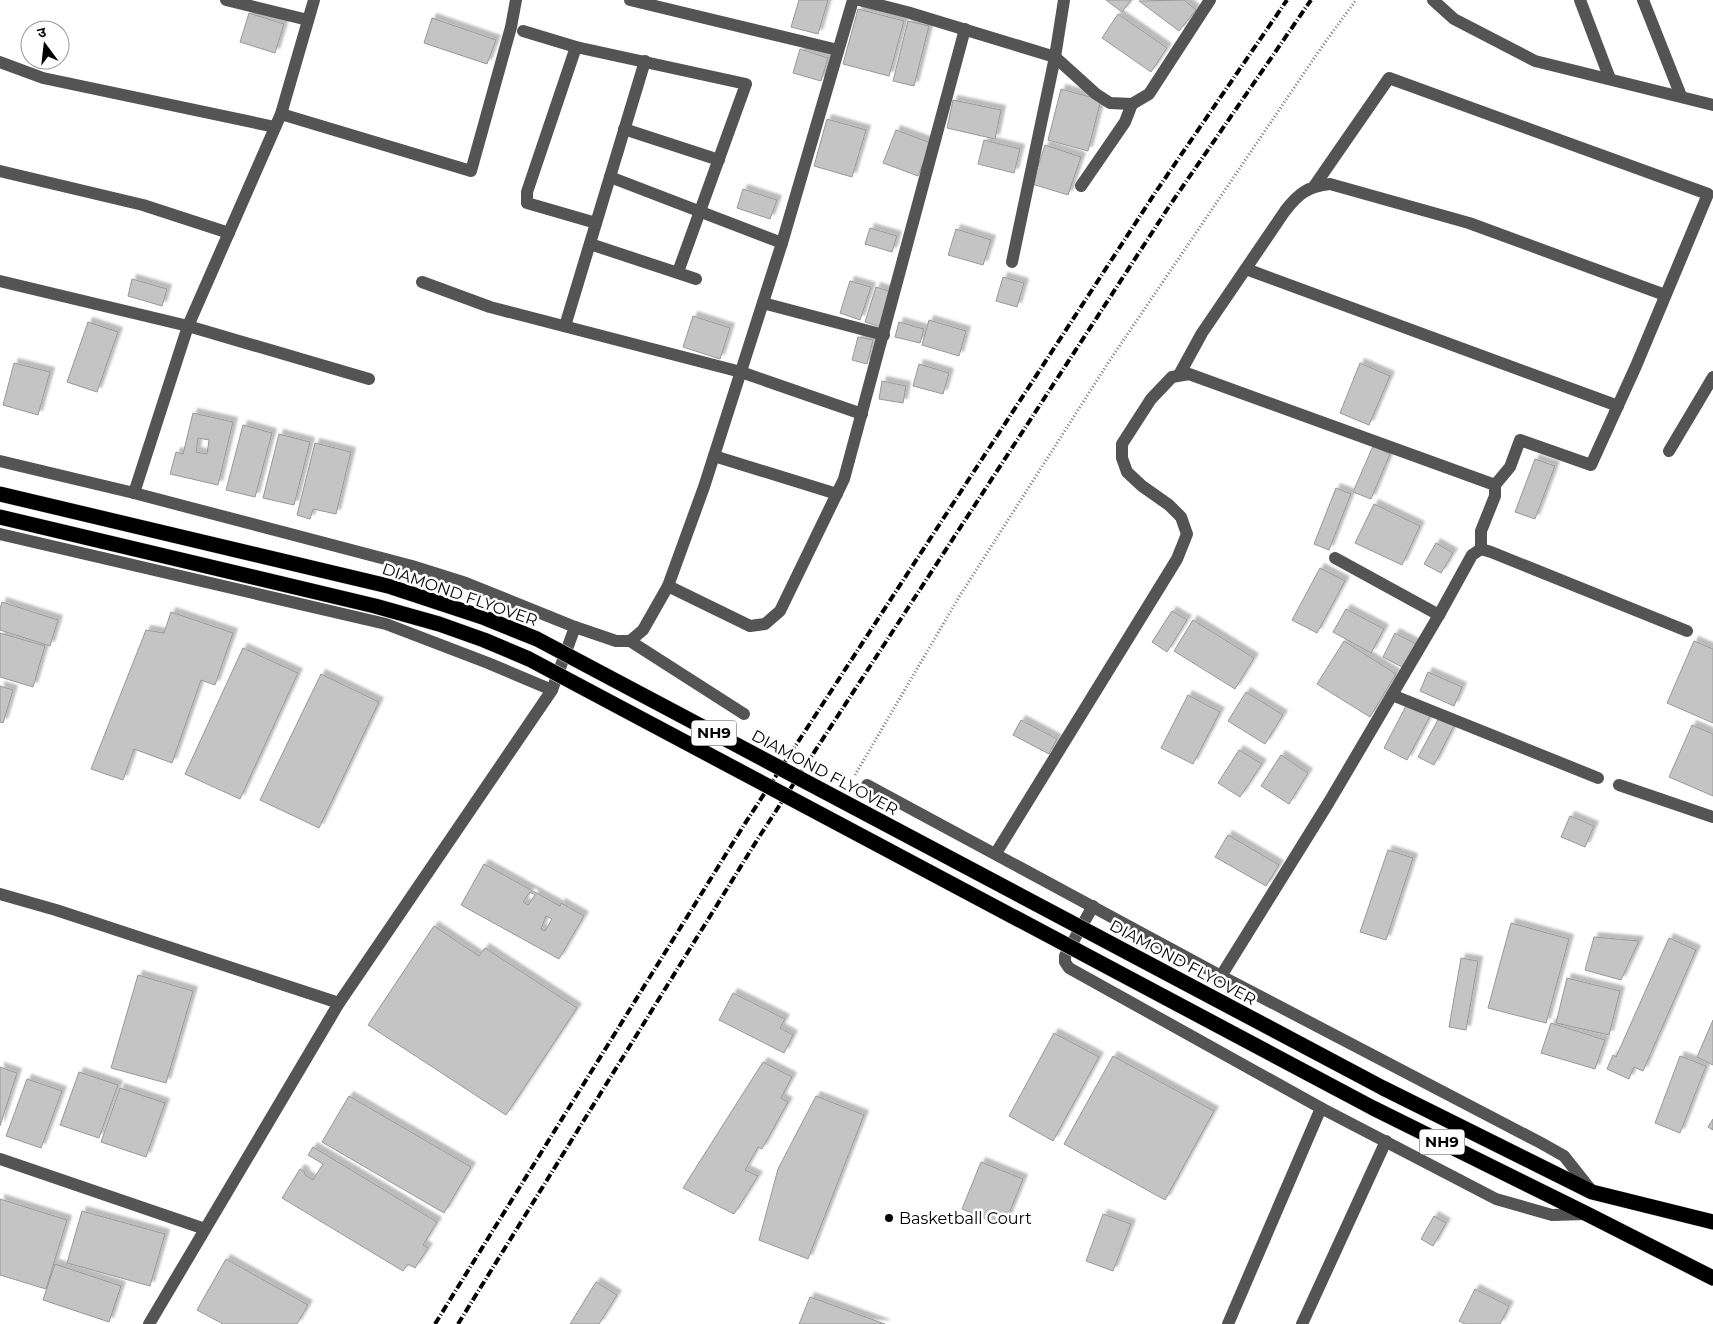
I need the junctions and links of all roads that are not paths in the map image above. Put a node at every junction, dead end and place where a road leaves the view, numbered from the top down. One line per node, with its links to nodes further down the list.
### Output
1 (226, 0): 12 (street)
2 (314, 0): 12 (street)
3 (516, 0): 24 (street)
4 (630, 0): 16 (street)
5 (853, 0): 16 (street)
6 (859, 0): 13 (street)
7 (1064, 0): 17 (street)
8 (1210, 0): 22 (street)
9 (1433, 0): 20 (street)
10 (1580, 0): 20 (street)
11 (1643, 0): 21 (street)
12 (308, 20): 24 (street)
13 (965, 30): 17 (street); 47 (street)
14 (523, 31): 15 (street)
15 (576, 47): 18 (street); 33 (street)
16 (838, 50): 35 (street)
17 (1055, 57): 22 (street); 37 (street)
18 (645, 61): 26 (street); 27 (street)
19 (0, 62): 25 (street)
20 (1610, 79): 21 (street)
21 (1681, 96): 23 (street)
22 (1132, 104): 31 (street)
23 (1713, 105)
24 (281, 114): 25 (street)
25 (275, 127): 34 (street)
26 (624, 129): 27 (street); 29 (street)
27 (719, 160): 32 (street)
28 (0, 171): 34 (street)
29 (610, 177): 32 (street); 33 (street)
30 (1316, 185): 38 (street); 43 (street); 43 (street)
31 (1081, 186)
32 (700, 212): 35 (street); 39 (street)
33 (596, 223): 36 (street)
34 (229, 233): 45 (street)
35 (782, 243): 44 (street)
36 (590, 244): 39 (street); 46 (street)
37 (1012, 262)
38 (1246, 269): 49 (street); 52 (street)
39 (678, 272): 40 (street)
40 (696, 278)
41 (0, 281): 45 (street)
42 (422, 282): 46 (street)
43 (1665, 295): 52 (street)
44 (763, 303): 47 (street); 48 (street)
45 (188, 326): 51 (street); 58 (street)
46 (565, 326): 48 (street)
47 (884, 335): 53 (street)
48 (740, 372): 53 (street); 55 (street)
49 (1179, 375): 57 (street); 77 (street)
50 (1713, 377): 54 (street)
51 (369, 379)
52 (1618, 406): 57 (street)
53 (862, 414): 60 (street)
54 (1669, 451)
55 (714, 456): 60 (street); 65 (street)
56 (0, 460): 58 (street)
57 (1495, 485): 63 (street)
58 (134, 493): 67 (street)
59 (0, 494): 85 (highway, DIAMOND FLYOVER / NH9, bridge)
60 (837, 494): 65 (street)
61 (0, 517): 86 (highway, NH9, bridge)
62 (0, 534): 70 (street)
63 (1481, 549): 66 (street); 68 (street)
64 (1334, 558): 66 (street)
65 (668, 586): 69 (street)
66 (1439, 616): 71 (street)
67 (575, 627): 69 (street); 70 (street)
68 (1687, 631)
69 (630, 642): 72 (street)
70 (552, 690): 81 (street)
71 (1392, 694): 73 (street); 80 (street)
72 (744, 714)
73 (1598, 778)
74 (867, 785): 77 (street)
75 (1619, 785): 76 (street)
76 (1713, 817)
77 (996, 853): 79 (street)
78 (0, 894): 81 (street)
79 (1093, 906): 80 (street); 82 (street)
80 (1222, 976): 85 (street)
81 (339, 1003): 88 (street)
82 (1321, 1108): 83 (street); 91 (street)
83 (1386, 1141): 86 (street); 92 (street)
84 (0, 1159): 88 (street)
85 (1592, 1192): 87 (highway, NH9)
86 (1587, 1214): 89 (highway, NH9)
87 (1713, 1222)
88 (205, 1229): 90 (street)
89 (1713, 1278)
90 (149, 1324)
91 (1228, 1324)
92 (1302, 1324)

